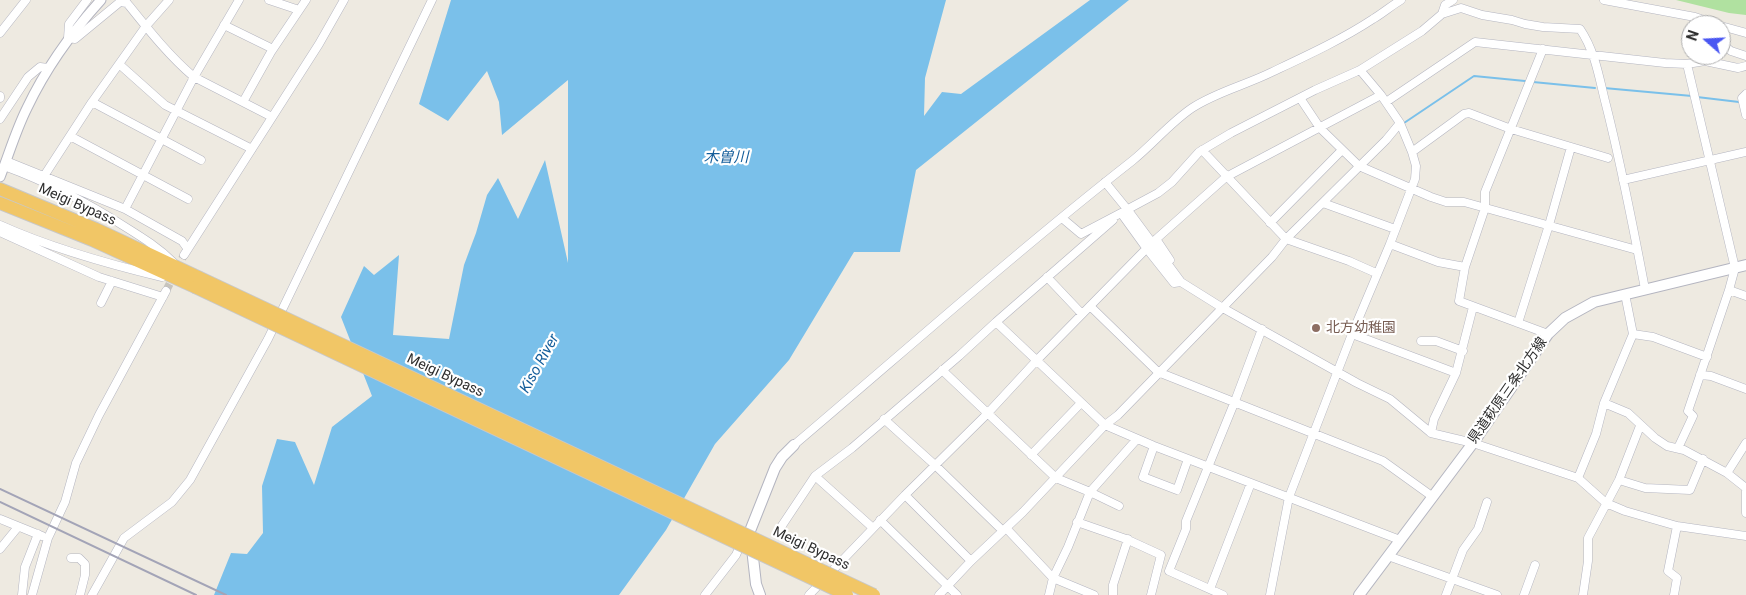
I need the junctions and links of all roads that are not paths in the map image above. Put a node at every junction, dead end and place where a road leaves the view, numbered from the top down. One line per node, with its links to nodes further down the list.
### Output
1 (26, 0): 19 (street)
2 (86, 0): 21 (street)
3 (101, 0): 21 (street)
4 (169, 0): 17 (street)
5 (239, 0): 16 (street)
6 (269, 0): 13 (street)
7 (306, 0): 13 (street)
8 (344, 0): 43 (street)
9 (432, 0): 181 (street)
10 (1401, 0): 66 (street)
11 (1453, 0): 14 (street)
12 (1604, 0): 15 (street)
13 (299, 10): 22 (street)
14 (1442, 14): 25 (street); 33 (street)
15 (1681, 15)
16 (224, 25): 22 (street); 34 (street)
17 (146, 26): 21 (street); 28 (street); 34 (street)
18 (1731, 28): 20 (street)
19 (0, 33)
20 (1746, 33)
21 (68, 38): 32 (street)
22 (273, 49): 39 (street)
23 (1543, 49): 25 (street); 40 (street); 47 (street)
24 (1731, 51): 26 (street)
25 (1593, 54): 27 (street); 65 (street)
26 (1746, 56)
27 (1681, 63)
28 (119, 64): 38 (street); 41 (street)
29 (1687, 65): 58 (street)
30 (1722, 65): 31 (street)
31 (1746, 66)
32 (48, 68): 44 (street); 59 (street)
33 (1360, 70): 36 (street); 37 (street)
34 (194, 77): 39 (street); 41 (street)
35 (1746, 94): 42 (street)
36 (1381, 95): 40 (street); 46 (street)
37 (1300, 98): 46 (street); 52 (street)
38 (92, 102): 48 (street); 49 (street)
39 (243, 102): 43 (street)
40 (1386, 102): 45 (street)
41 (177, 110): 49 (street); 51 (street)
42 (1746, 114)
43 (272, 117): 51 (street)
44 (0, 119)
45 (1400, 123): 54 (street); 60 (street)
46 (1320, 128): 53 (street); 64 (street)
47 (1511, 129): 50 (street); 54 (street); 72 (street)
48 (70, 136): 61 (street); 62 (street)
49 (162, 138): 57 (street); 61 (street)
50 (1571, 147): 56 (street); 79 (street)
51 (252, 149): 73 (street)
52 (1202, 150): 64 (street); 75 (street)
53 (1342, 150): 60 (street); 77 (street)
54 (1412, 152): 67 (street)
55 (1746, 152): 58 (street)
56 (1608, 158)
57 (201, 160)
58 (1709, 160): 65 (street); 88 (street)
59 (5, 164): 62 (street); 63 (street); 91 (street)
60 (1359, 166): 67 (street); 71 (street)
61 (143, 175): 69 (street); 73 (street)
62 (44, 176): 73 (street)
63 (0, 177)
64 (1226, 177): 77 (street); 83 (street)
65 (1623, 180): 85 (street)
66 (1104, 182): 76 (street); 93 (street)
67 (1412, 188): 72 (street); 80 (street)
68 (0, 189): 74 (highway, Meigi Bypass)
69 (188, 199)
70 (0, 203): 74 (highway, Meigi Bypass)
71 (1323, 203): 80 (street); 82 (street)
72 (1485, 208): 79 (street); 87 (street)
73 (124, 209)
74 (35, 210): 91 (highway, Meigi Bypass)
75 (1125, 211): 76 (street); 83 (street); 90 (street)
76 (1062, 218): 131 (street)
77 (1270, 223): 82 (street)
78 (0, 225): 91 (street)
79 (1549, 225): 85 (street); 104 (street)
80 (1395, 229): 84 (street)
81 (0, 232): 92 (street)
82 (1286, 239): 89 (street); 100 (street)
83 (1152, 244): 93 (street); 93 (street); 99 (street)
84 (1390, 244): 87 (street); 89 (street)
85 (1637, 250): 94 (street)
86 (1746, 265): 88 (main road, 県道萩原三条北方線)
87 (1465, 267): 101 (street)
88 (1735, 268): 94 (main road, 県道萩原三条北方線); 95 (street)
89 (1376, 273): 106 (street)
90 (1047, 277): 102 (street); 103 (street)
91 (191, 279): 185 (highway, Meigi Bypass, bridge); 186 (highway, Meigi Bypass, bridge)
92 (112, 281): 98 (street); 164 (street)
93 (1180, 282): 100 (street)
94 (1645, 289): 96 (main road, 県道萩原三条北方線)
95 (1729, 290): 97 (street); 111 (street)
96 (1625, 294): 107 (main road, 県道萩原三条北方線); 108 (street)
97 (1746, 296)
98 (102, 303)
99 (1090, 306): 102 (street); 114 (street)
100 (1221, 307): 105 (street); 114 (street)
101 (1473, 307): 104 (street); 110 (street)
102 (1082, 314): 112 (street)
103 (996, 322): 112 (street); 113 (street)
104 (1518, 323): 107 (street)
105 (1262, 329): 115 (street); 119 (street)
106 (1352, 334): 115 (street); 116 (street)
107 (1548, 334): 129 (main road, 県道萩原三条北方線)
108 (1633, 334): 111 (street); 121 (street)
109 (1421, 342): 110 (street)
110 (1463, 351): 116 (street)
111 (1706, 357): 117 (street)
112 (1038, 360): 120 (street); 122 (street)
113 (942, 370): 122 (street); 123 (street)
114 (1158, 372): 119 (street); 124 (street)
115 (1337, 372): 126 (street); 127 (street)
116 (1456, 373): 127 (street)
117 (1700, 375): 118 (street); 133 (street)
118 (1746, 389)
119 (1235, 402): 126 (street); 138 (street)
120 (1081, 403): 124 (street); 134 (street)
121 (1604, 403): 125 (street); 142 (street)
122 (987, 414): 134 (street); 137 (street)
123 (884, 419): 137 (street); 140 (street)
124 (1105, 425): 128 (street); 141 (street)
125 (1640, 426): 133 (street); 143 (street)
126 (1313, 432): 147 (street); 148 (street)
127 (1431, 433): 129 (street)
128 (1137, 439): 132 (street); 145 (street)
129 (1473, 443): 142 (street); 147 (main road, 県道萩原三条北方線)
130 (1746, 443): 139 (street)
131 (794, 445): 161 (main road)
132 (1154, 446): 135 (street); 135 (street)
133 (1678, 448): 136 (street)
134 (1031, 455): 141 (street)
135 (1188, 459): 138 (street)
136 (1702, 459): 139 (street); 143 (street)
137 (936, 466): 146 (street); 160 (street)
138 (1208, 466): 144 (street); 173 (street)
139 (1727, 473): 152 (street)
140 (815, 476): 158 (street); 159 (street)
141 (1056, 478): 145 (street); 160 (street)
142 (1578, 478): 150 (street)
143 (1619, 480): 150 (street)
144 (1251, 483): 148 (street); 177 (street)
145 (1090, 492): 151 (street); 155 (street)
146 (905, 495): 154 (street); 170 (street)
147 (1434, 496): 166 (main road, 県道萩原三条北方線)
148 (1289, 497): 166 (street); 193 (street)
149 (1486, 502): 175 (street)
150 (1606, 503): 156 (street); 198 (street)
151 (1120, 506)
152 (1746, 513)
153 (0, 519): 157 (street)
154 (880, 520): 158 (street); 176 (street)
155 (1077, 522): 165 (street); 174 (street)
156 (1677, 526): 163 (street); 199 (street)
157 (18, 527): 162 (street); 167 (street)
158 (873, 528): 184 (street)
159 (779, 530)
160 (1005, 530): 170 (street); 174 (street)
161 (750, 531): 182 (street); 183 (main road)
162 (38, 534): 164 (street); 178 (street)
163 (1746, 536)
164 (48, 538): 179 (street)
165 (1128, 540): 172 (street); 191 (street)
166 (1400, 540): 168 (main road, 県道萩原三条北方線)
167 (0, 549)
168 (1388, 556): 175 (street); 194 (main road, 県道萩原三条北方線)
169 (72, 558): 180 (street)
170 (971, 561): 176 (street)
171 (1535, 565): 197 (street)
172 (1158, 566): 173 (street); 192 (street)
173 (1169, 571): 177 (street)
174 (1053, 578): 189 (street); 190 (street)
175 (1452, 579): 195 (street); 196 (street)
176 (947, 586): 187 (street); 188 (street)
177 (1216, 593)
178 (22, 595)
179 (32, 595)
180 (80, 595)
181 (92, 595)
182 (705, 595)
183 (760, 595)
184 (809, 595)
185 (847, 595)
186 (874, 595)
187 (938, 595)
188 (957, 595)
189 (1049, 595)
190 (1094, 595)
191 (1113, 595)
192 (1151, 595)
193 (1270, 595)
194 (1359, 595)
195 (1446, 595)
196 (1497, 595)
197 (1524, 595)
198 (1583, 595)
199 (1674, 595)

